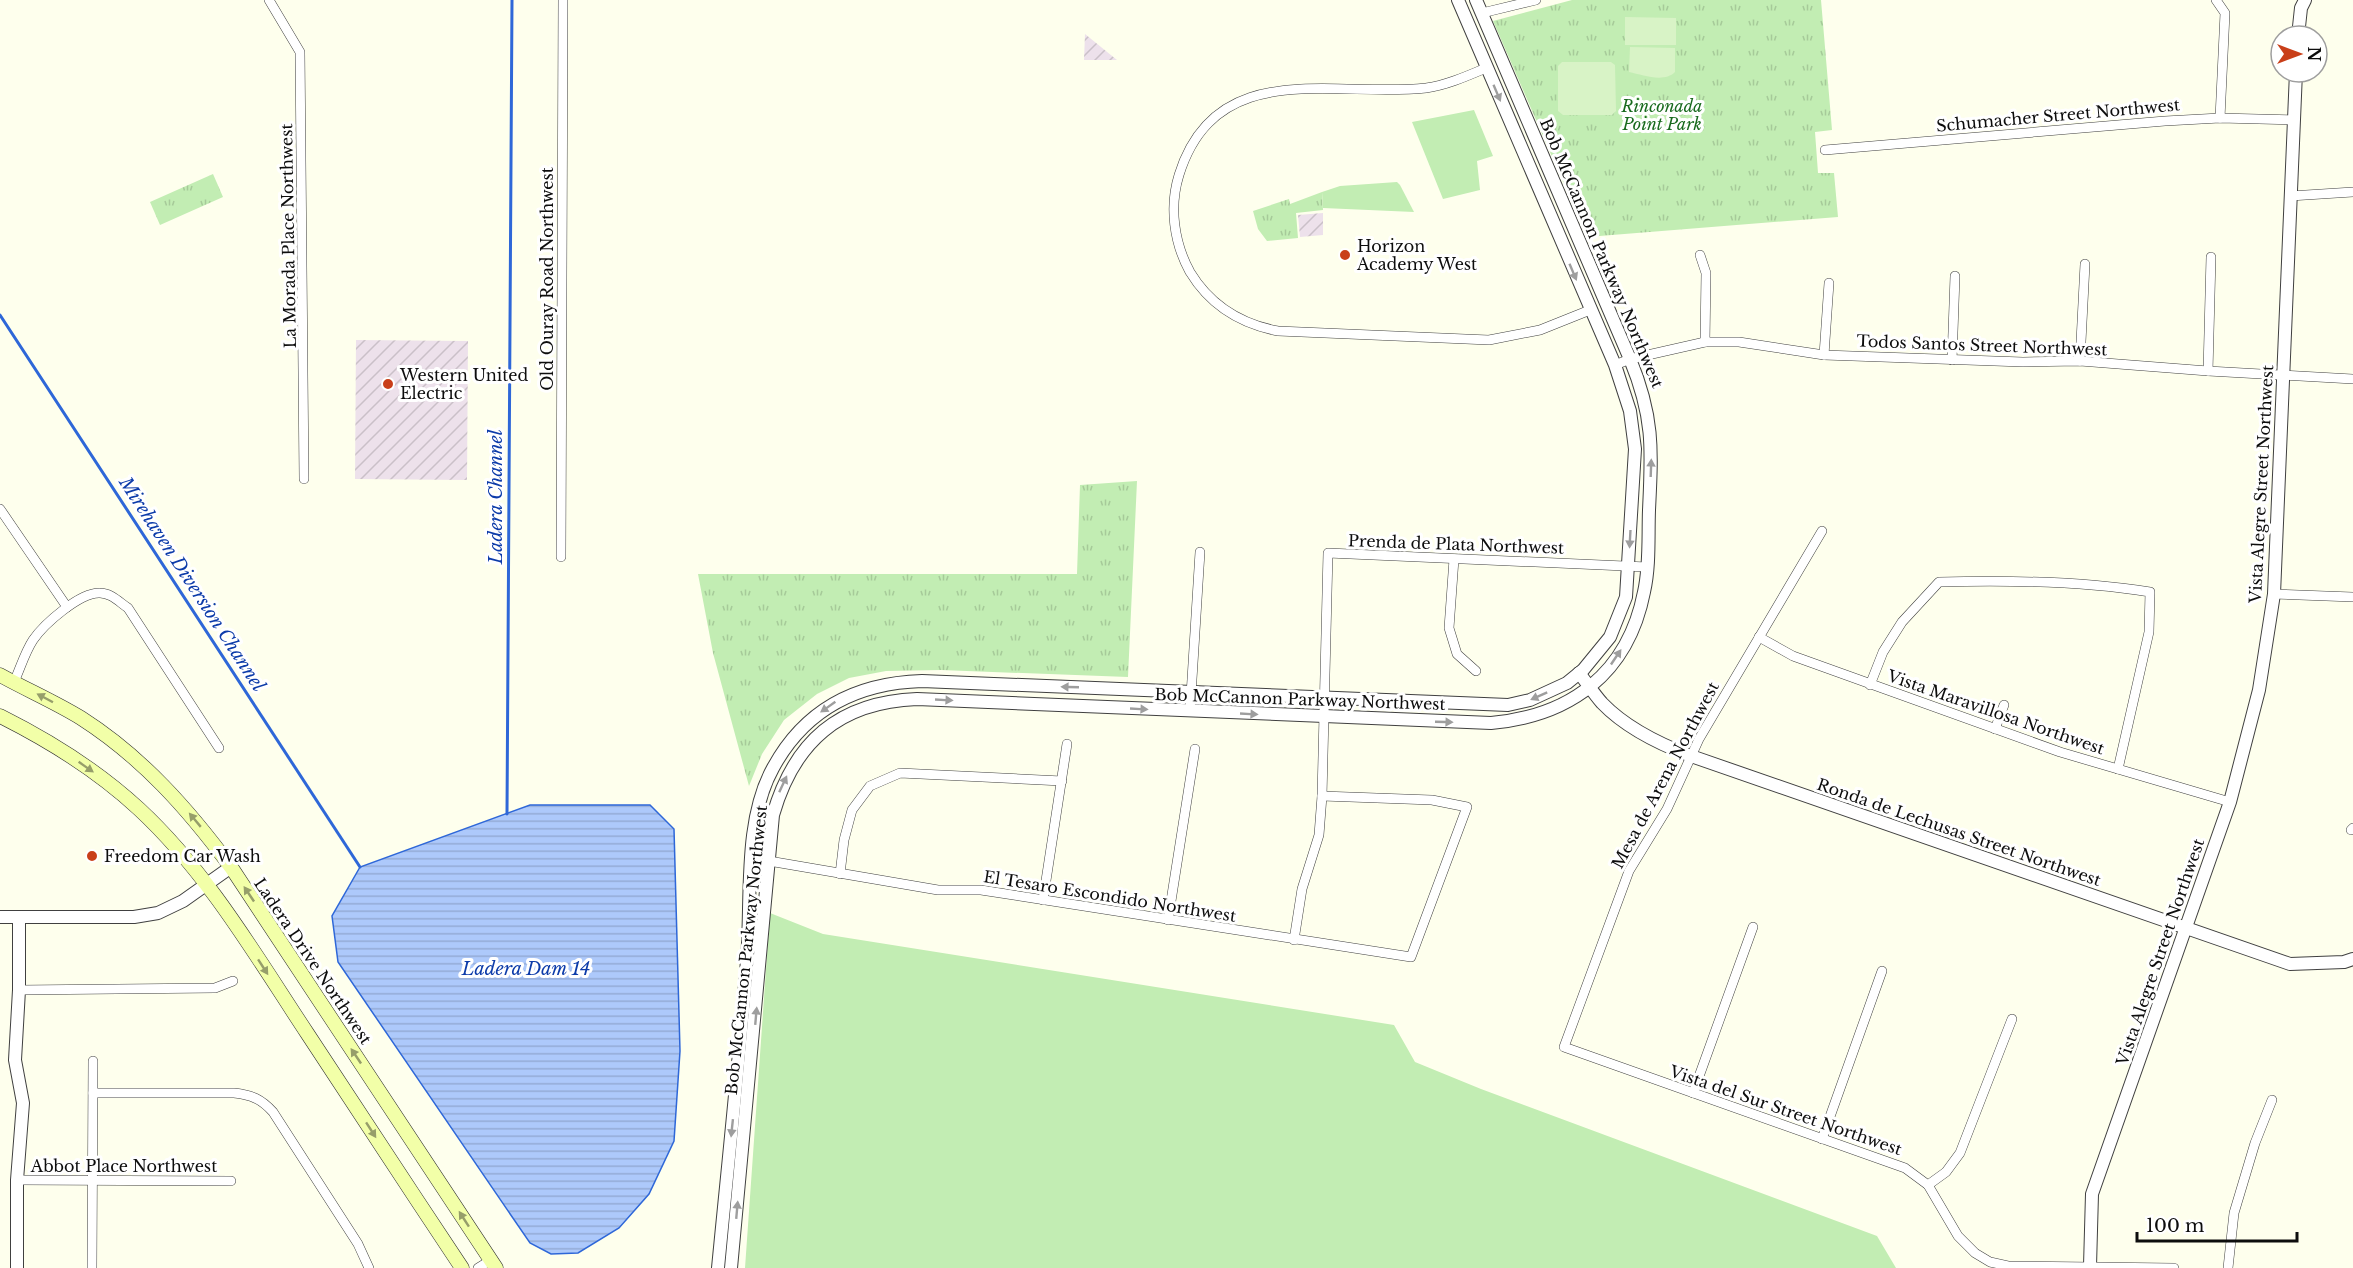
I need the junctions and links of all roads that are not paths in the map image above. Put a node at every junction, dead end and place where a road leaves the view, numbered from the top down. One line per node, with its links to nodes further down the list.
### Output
1 (269, 0): 35 (street, La Morada Place Northwest)
2 (563, 0): 39 (street, Old Ouray Road Northwest)
3 (1458, 0): 9 (street, Bob McCannon Parkway Northwest)
4 (1476, 0): 8 (street, Bob McCannon Parkway Northwest)
5 (1536, 0): 8 (street)
6 (2216, 0): 14 (street)
7 (2305, 0): 10 (street)
8 (1482, 13): 9 (street); 11 (street, Bob McCannon Parkway Northwest)
9 (1466, 20): 12 (street, Bob McCannon Parkway Northwest)
10 (2299, 24)
11 (1503, 61): 12 (street); 24 (street, Bob McCannon Parkway Northwest)
12 (1486, 68): 25 (street, Bob McCannon Parkway Northwest, one-way to 25); 25 (street)
13 (2296, 84): 15 (street, Vista Alegre Street Northwest)
14 (2220, 118): 15 (street, Schumacher Street Northwest); 16 (street, Schumacher Street Northwest)
15 (2294, 120): 18 (street, Vista Alegre Street Northwest)
16 (1825, 150)
17 (2353, 192): 18 (street)
18 (2290, 196): 33 (street, Vista Alegre Street Northwest)
19 (1700, 255): 26 (street)
20 (2211, 256): 32 (street)
21 (2085, 264): 30 (street)
22 (1955, 276): 29 (street)
23 (1829, 283): 27 (street)
24 (1606, 303): 25 (street); 28 (street, Bob McCannon Parkway Northwest)
25 (1590, 310): 31 (street, Bob McCannon Parkway Northwest)
26 (1705, 342): 27 (street, Todos Santos Street Northwest); 28 (street, Todos Santos Street Northwest)
27 (1824, 355): 29 (street, Todos Santos Street Northwest)
28 (1630, 359): 31 (street, Todos Santos Street Northwest); 42 (street, Bob McCannon Parkway Northwest, one-way to 28)
29 (1952, 360): 30 (street, Todos Santos Street Northwest)
30 (2080, 361): 32 (street, Todos Santos Street Northwest)
31 (1615, 365): 41 (street, Bob McCannon Parkway Northwest, one-way to 41)
32 (2208, 371): 33 (street, Todos Santos Street Northwest)
33 (2282, 375): 34 (street, Todos Santos Street Northwest); 43 (street, Vista Alegre Street Northwest)
34 (2353, 379)
35 (304, 479)
36 (0, 509): 45 (street)
37 (1821, 531): 46 (street, Mesa de Arena Northwest)
38 (1200, 552): 53 (street)
39 (561, 557)
40 (1454, 559): 41 (street, Prenda de Plata Northwest); 47 (street); 54 (street, Prenda de Plata Northwest)
41 (1628, 566): 42 (street, Prenda de Plata Northwest); 48 (street, Bob McCannon Parkway Northwest)
42 (1647, 567): 52 (street, Bob McCannon Parkway Northwest, one-way to 42)
43 (2274, 594): 44 (street); 67 (street, Vista Alegre Street Northwest)
44 (2353, 597)
45 (67, 607): 50 (street); 61 (street)
46 (1759, 637): 51 (street, Vista Maravillosa Northwest); 63 (street, Mesa de Arena Northwest)
47 (1476, 671)
48 (1579, 673): 52 (street, Ronda de Lechusas Street Northwest); 54 (street, Bob McCannon Parkway Northwest, one-way to 54)
49 (0, 675): 50 (main road, Ladera Drive Northwest)
50 (14, 682): 69 (main road, Ladera Drive Northwest, one-way to 50)
51 (1870, 685): 59 (street, Vista Maravillosa Northwest); 64 (street)
52 (1591, 687): 58 (street, Bob McCannon Parkway Northwest, one-way to 52); 63 (street, Ronda de Lechusas Street Northwest)
53 (1191, 692): 54 (street, Bob McCannon Parkway Northwest); 56 (street); 101 (street, Bob McCannon Parkway Northwest, one-way to 101)
54 (1324, 699): 58 (street, Prenda de Plata Northwest)
55 (2004, 705): 59 (street)
56 (1190, 711): 58 (street, Bob McCannon Parkway Northwest, one-way to 58); 68 (street, Bob McCannon Parkway Northwest, one-way to 56)
57 (0, 716): 71 (main road, one-way to 71)
58 (1323, 717): 66 (street, Prenda de Plata Northwest)
59 (1995, 729): 64 (street, Vista Maravillosa Northwest)
60 (1067, 744): 65 (street)
61 (219, 748)
62 (1195, 749): 75 (street)
63 (1690, 756): 77 (street, Ronda de Lechusas Street Northwest); 84 (street, Mesa de Arena Northwest)
64 (2118, 769): 67 (street, Vista Maravillosa Northwest)
65 (1062, 781): 70 (street); 72 (street)
66 (1322, 796): 78 (street, Prenda de Plata Northwest); 78 (street, El Tesaro Escondido Northwest)
67 (2230, 802): 77 (street, Vista Alegre Street Northwest)
68 (769, 861): 70 (street, El Tesaro Escondido Northwest); 102 (street, Bob McCannon Parkway Northwest, one-way to 68)
69 (231, 867): 71 (street); 94 (main road, Ladera Drive Northwest, one-way to 69)
70 (840, 874): 72 (street, El Tesaro Escondido Northwest)
71 (206, 885): 74 (street); 99 (main road, one-way to 99)
72 (1043, 900): 75 (street, El Tesaro Escondido Northwest)
73 (0, 917): 74 (street)
74 (19, 917): 82 (street)
75 (1168, 920): 78 (street, El Tesaro Escondido Northwest)
76 (1753, 927): 87 (street)
77 (2187, 929): 79 (street, Ronda de Lechusas Street Northwest); 95 (street, Vista Alegre Street Northwest)
78 (1294, 940)
79 (2353, 960)
80 (1882, 971): 89 (street)
81 (233, 981): 82 (street)
82 (19, 990): 90 (street)
83 (2012, 1018): 93 (street)
84 (1564, 1047): 87 (street, Vista del Sur Street Northwest)
85 (93, 1061): 86 (street)
86 (93, 1093): 91 (street); 98 (street)
87 (1693, 1093): 89 (street, Vista del Sur Street Northwest)
88 (2272, 1100): 104 (street)
89 (1822, 1139): 93 (street, Vista del Sur Street Northwest)
90 (17, 1180): 91 (street, Abbot Place Northwest); 96 (street)
91 (93, 1180): 92 (street, Abbot Place Northwest); 97 (street)
92 (231, 1181)
93 (1928, 1185): 95 (street, Vista del Sur Street Northwest)
94 (493, 1264): 100 (street)
95 (2090, 1266): 103 (street, Vista del Sur Street Northwest)
96 (17, 1268)
97 (92, 1268)
98 (369, 1268)
99 (462, 1268)
100 (478, 1268)
101 (718, 1268)
102 (731, 1268)
103 (2174, 1268)
104 (2228, 1268)

